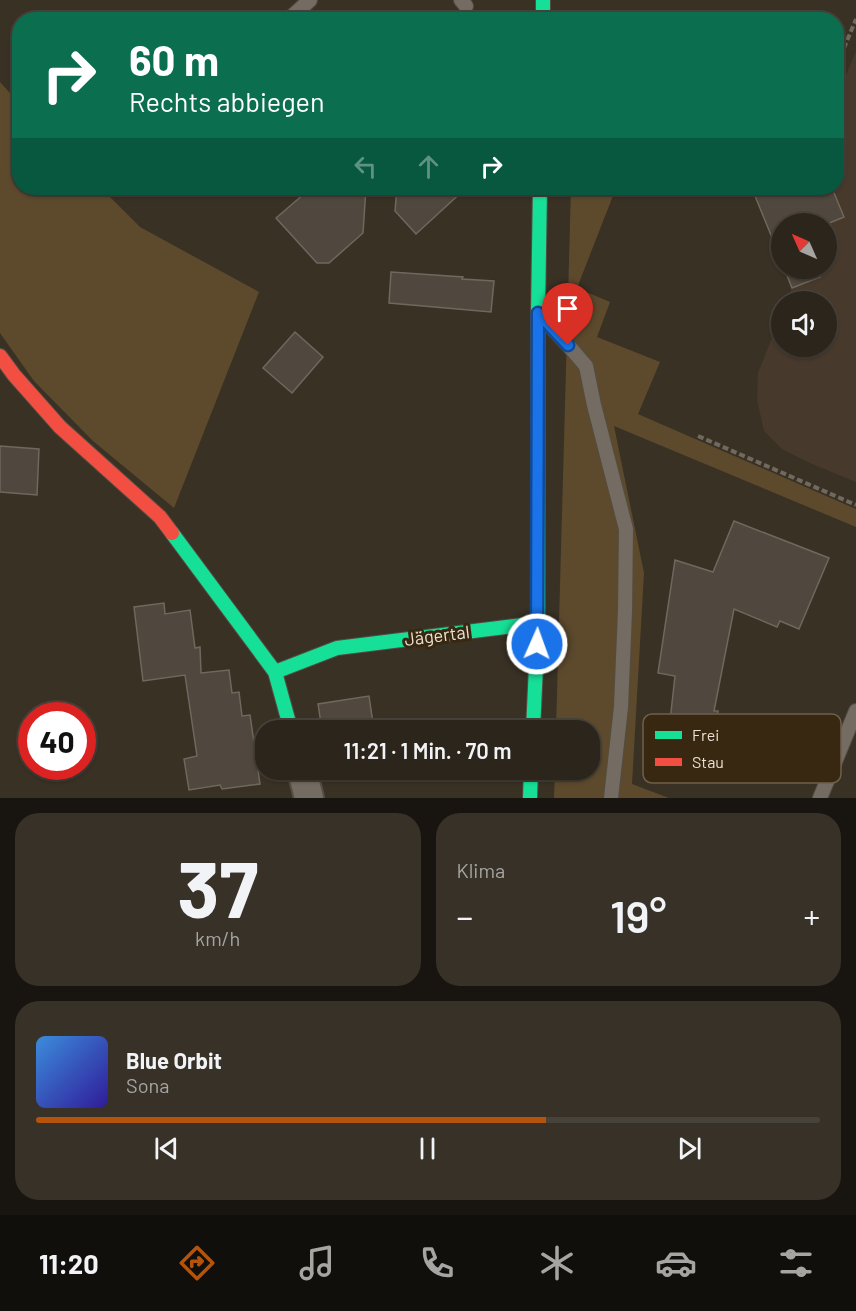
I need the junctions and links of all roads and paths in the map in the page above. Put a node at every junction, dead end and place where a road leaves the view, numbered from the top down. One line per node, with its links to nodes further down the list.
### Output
1 (310, 0): 2 (lane)
2 (297, 12)
3 (856, 19): 4 (path)
4 (844, 48)
5 (540, 195): 6 (street)
6 (538, 313): 10 (street); 19 (lane)
7 (0, 357): 11 (street)
8 (698, 436): 9 (path)
9 (856, 505)
10 (538, 623): 11 (street, Jägertal); 14 (street)
11 (275, 672): 13 (street)
12 (856, 711): 15 (lane)
13 (288, 720)
14 (533, 720)
15 (841, 747)
16 (531, 780): 18 (street)
17 (826, 783): 20 (lane)
18 (530, 798)
19 (611, 798)
20 (820, 798)

